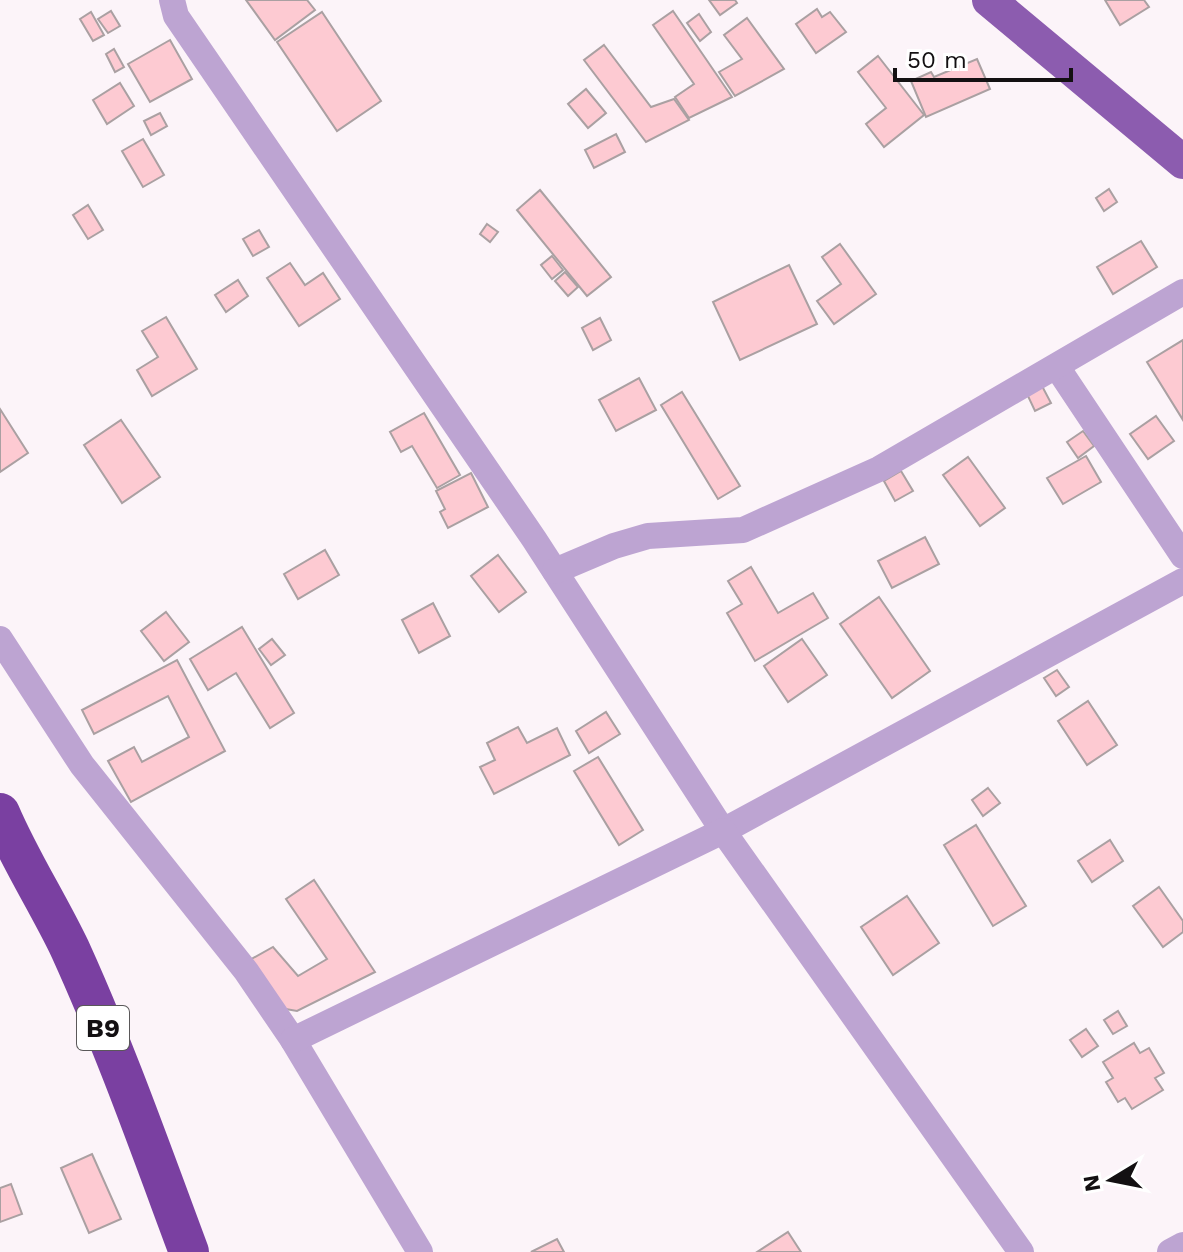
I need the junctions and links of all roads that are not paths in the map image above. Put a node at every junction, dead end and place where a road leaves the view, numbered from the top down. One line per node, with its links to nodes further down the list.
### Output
1 (172, 0): 7 (street)
2 (989, 0): 3 (main road)
3 (1183, 162)
4 (1183, 292): 5 (street)
5 (1057, 367): 6 (street); 7 (street)
6 (1183, 556)
7 (555, 571): 11 (street)
8 (1183, 581): 11 (street)
9 (0, 639): 12 (street)
10 (0, 813): 14 (highway, B9)
11 (723, 831): 12 (street); 16 (street)
12 (293, 1040): 15 (street)
13 (1183, 1245): 17 (street)
14 (189, 1252)
15 (420, 1252)
16 (1021, 1252)
17 (1170, 1252)

